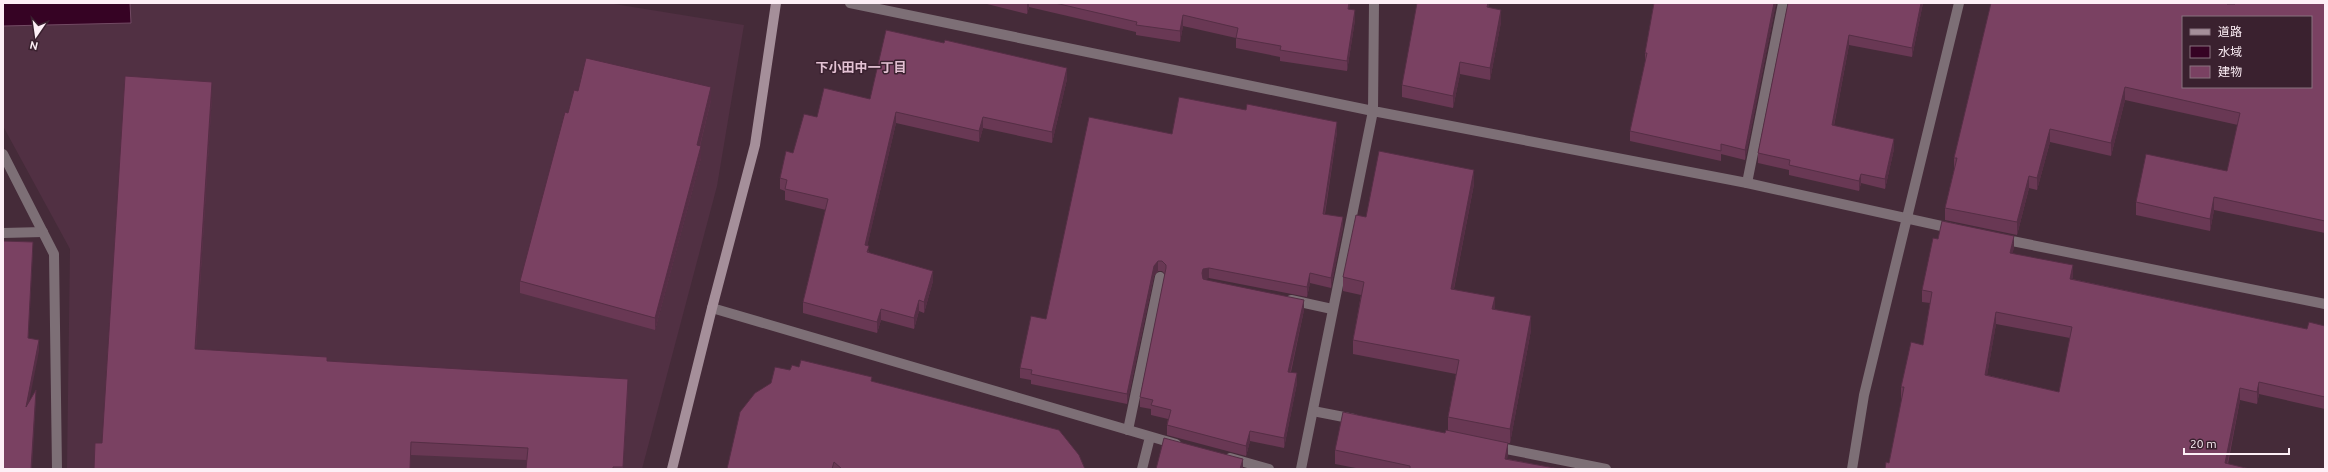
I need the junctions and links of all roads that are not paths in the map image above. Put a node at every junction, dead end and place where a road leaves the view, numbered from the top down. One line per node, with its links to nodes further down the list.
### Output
1 (776, 3): 17 (street)
2 (850, 3): 6 (street)
3 (1374, 3): 6 (street)
4 (1783, 3): 8 (street)
5 (1959, 3): 9 (street)
6 (1373, 111): 8 (street); 18 (street)
7 (3, 154): 10 (street)
8 (1747, 183): 9 (street)
9 (1906, 220): 11 (street); 32 (street)
10 (43, 232): 12 (street); 26 (street)
11 (1968, 232)
12 (3, 233)
13 (1991, 237): 16 (street)
14 (1160, 277): 21 (street)
15 (1278, 298): 18 (street)
16 (2325, 304)
17 (712, 308): 21 (street); 27 (street)
18 (1332, 309): 19 (street)
19 (1313, 411): 20 (street); 30 (street)
20 (1367, 422)
21 (1128, 430): 22 (street)
22 (1150, 437): 24 (street); 28 (street)
23 (1482, 445): 31 (street)
24 (1187, 447)
25 (1217, 455): 29 (street)
26 (57, 469)
27 (672, 469)
28 (1142, 469)
29 (1269, 469)
30 (1301, 469)
31 (1606, 469)
32 (1852, 469)

